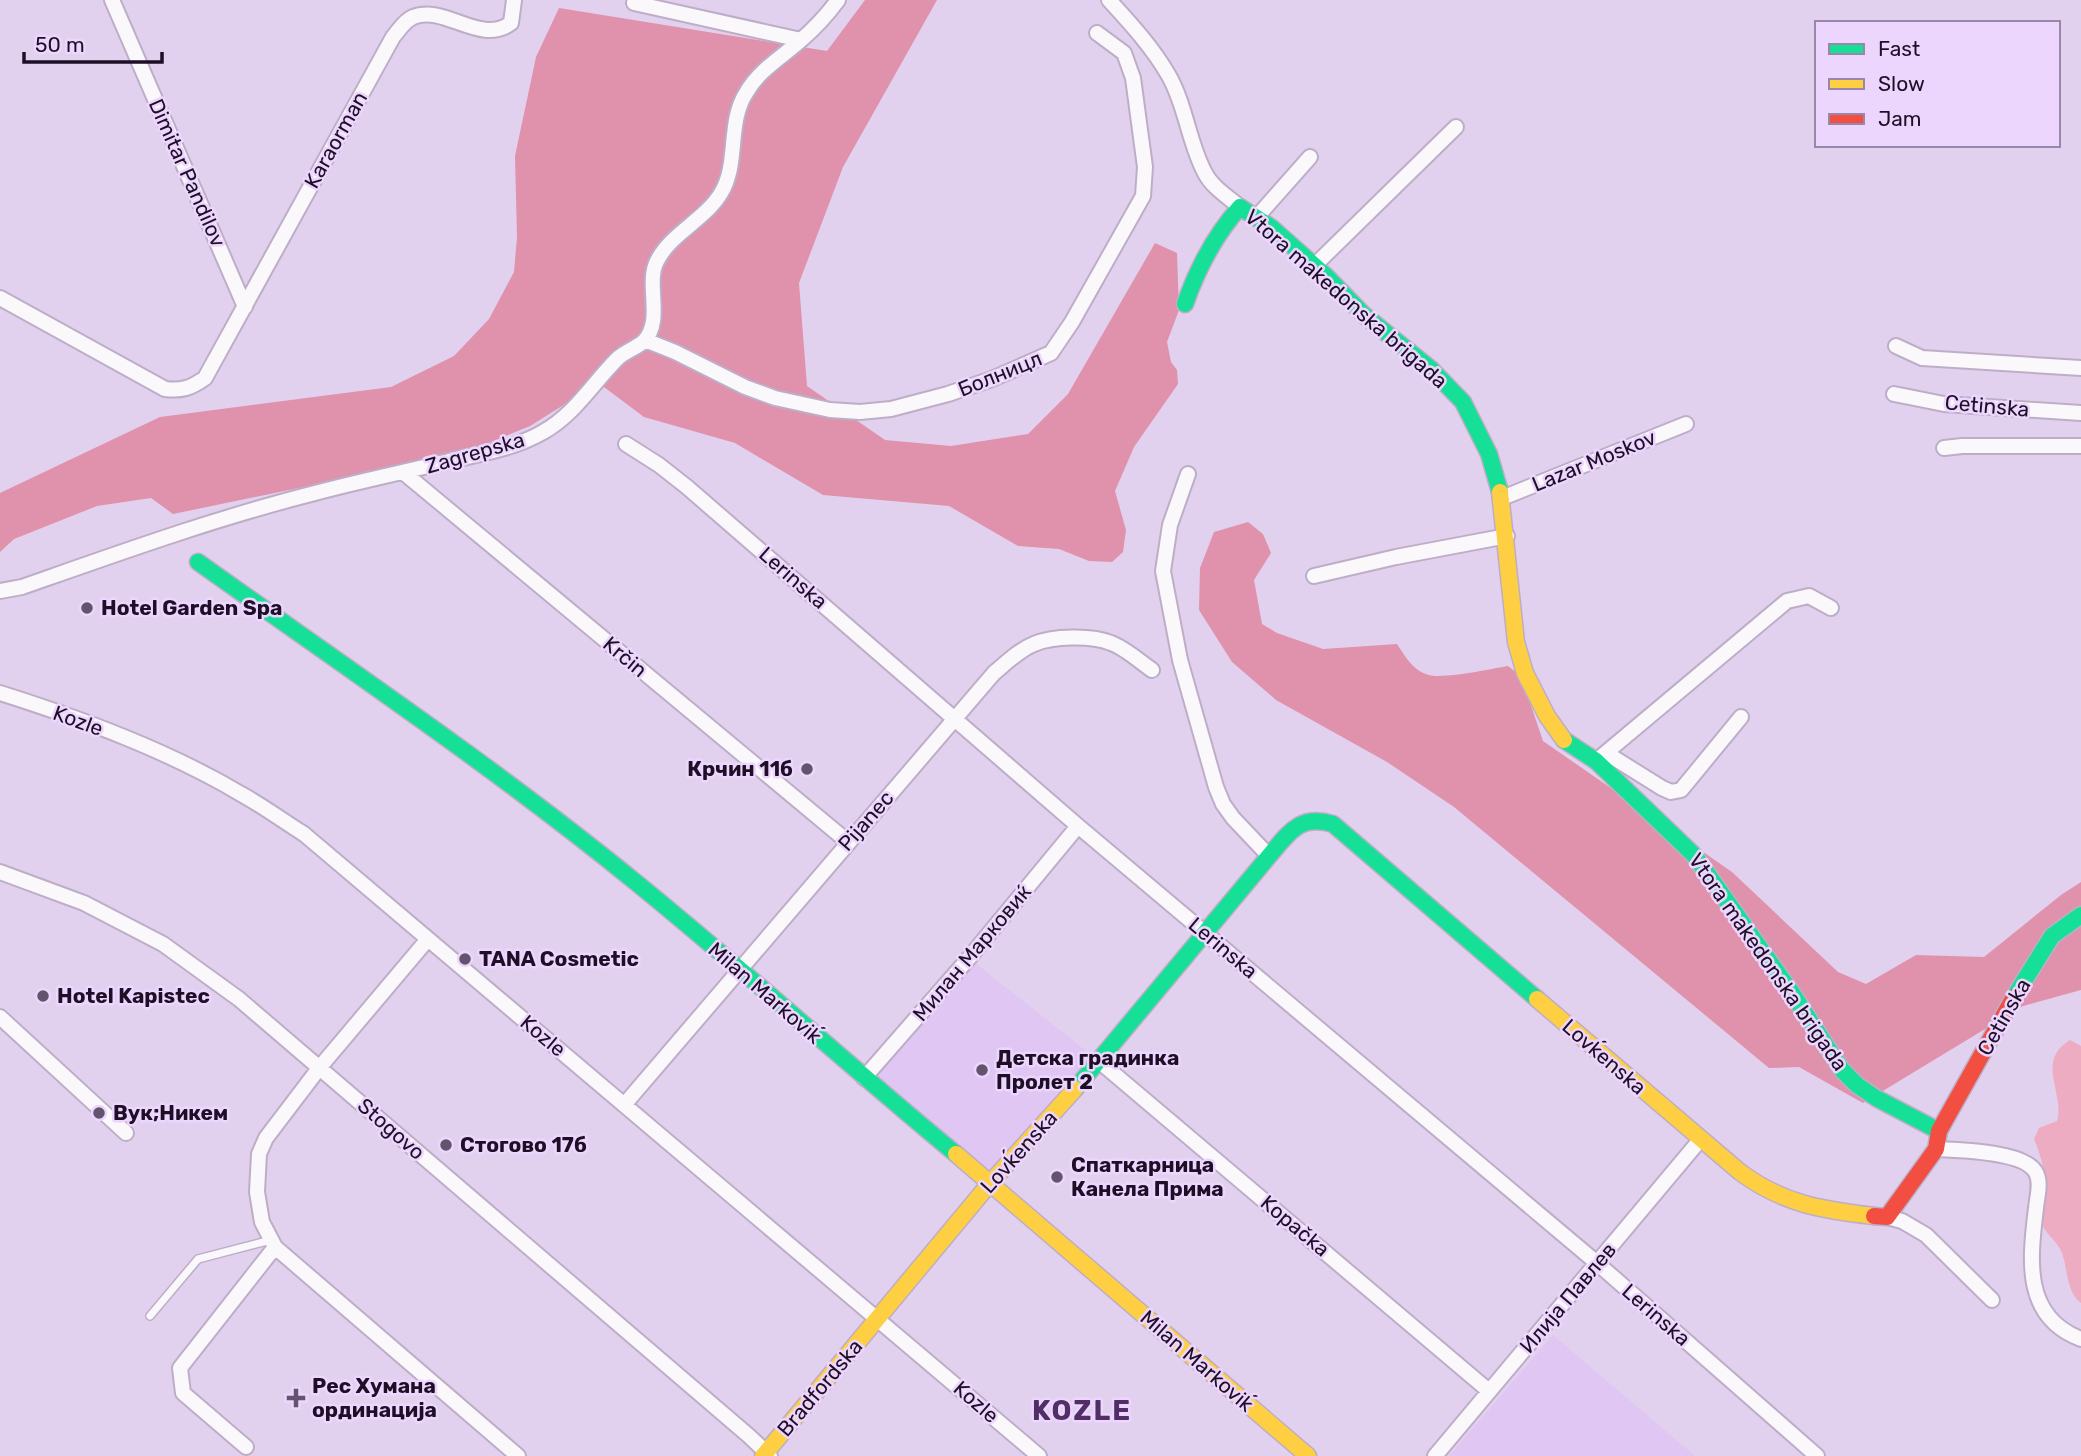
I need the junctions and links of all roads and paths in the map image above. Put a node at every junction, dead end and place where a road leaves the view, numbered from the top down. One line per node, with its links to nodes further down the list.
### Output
1 (112, 0): 16 (street, Dimitar Pandilov)
2 (514, 0): 16 (street, Karaorman)
3 (838, 0): 7 (street)
4 (1109, 0): 10 (street, Vtora makedonska brigada)
5 (634, 3): 7 (street)
6 (1097, 33): 17 (street, Болницл)
7 (802, 40): 17 (street)
8 (1456, 127): 12 (street)
9 (1310, 157): 11 (street)
10 (1240, 207): 11 (street, Vtora makedonska brigada); 15 (street, Vtora makedonska brigada)
11 (1256, 218): 12 (street, Vtora makedonska brigada)
12 (1314, 266): 28 (street, Vtora makedonska brigada)
13 (0, 285): 14 (street)
14 (4, 300): 16 (street, Karaorman)
15 (1185, 304)
16 (246, 307)
17 (645, 340): 26 (street, Zagrepska)
18 (1896, 346): 19 (street, Cetinska)
19 (2081, 368)
20 (1894, 394): 21 (street, Cetinska)
21 (2081, 413)
22 (1686, 424): 28 (street, Lazar Moskov)
23 (626, 444): 37 (street, Lerinska)
24 (2081, 446): 25 (street, Cetinska)
25 (1944, 448)
26 (403, 472): 32 (street, Zagrepska); 40 (street, Krčin)
27 (1188, 474): 41 (street)
28 (1502, 498): 29 (street, Vtora makedonska brigada)
29 (1507, 536): 31 (street); 38 (street, Vtora makedonska brigada)
30 (198, 562): 46 (street, Milan Markoviḱ)
31 (1314, 576)
32 (0, 592)
33 (1831, 608): 38 (street)
34 (1152, 670): 37 (street, Pijanec)
35 (0, 693): 45 (street, Kozle)
36 (1741, 717): 38 (street)
37 (955, 719): 39 (street, Lerinska); 40 (street, Pijanec)
38 (1601, 757): 52 (street, Vtora makedonska brigada)
39 (1078, 826): 44 (street, Lerinska); 50 (street, Милан Марковиќ)
40 (848, 842): 46 (street, Pijanec)
41 (1269, 856): 44 (street, Lovḱenska); 54 (street, Lovḱenska)
42 (0, 872): 49 (street)
43 (2081, 915): 52 (street, Cetinska)
44 (1205, 933): 48 (street, Lovḱenska); 59 (street, Lerinska)
45 (428, 939): 49 (street); 51 (street, Kozle)
46 (740, 971): 50 (street, Milan Markoviḱ); 51 (street, Pijanec)
47 (0, 1017): 53 (street)
48 (1100, 1062): 56 (street, Lovḱenska); 64 (street, Kopačka)
49 (320, 1067): 58 (street); 66 (street)
50 (864, 1078): 56 (street, Milan Markoviḱ)
51 (624, 1105): 62 (street, Kozle)
52 (1939, 1131): 55 (street)
53 (125, 1133)
54 (1700, 1140): 57 (street, Lovḱenska); 59 (street, Илија Павлев)
55 (1936, 1149): 57 (street); 63 (street)
56 (991, 1182): 62 (street, Lovḱenska); 69 (street, Milan Markoviḱ)
57 (1901, 1222): 60 (street)
58 (274, 1244): 61 (lane); 65 (street); 67 (street)
59 (1597, 1263): 64 (street, Илија Павлев); 71 (street, Lerinska)
60 (1992, 1300)
61 (150, 1316)
62 (877, 1319): 66 (street, Bradfordska); 68 (street, Kozle)
63 (2081, 1339)
64 (1489, 1391): 70 (street, Илија Павлев)
65 (246, 1447)
66 (766, 1455)
67 (518, 1456)
68 (1039, 1456)
69 (1308, 1456)
70 (1435, 1456)
71 (1817, 1456)

